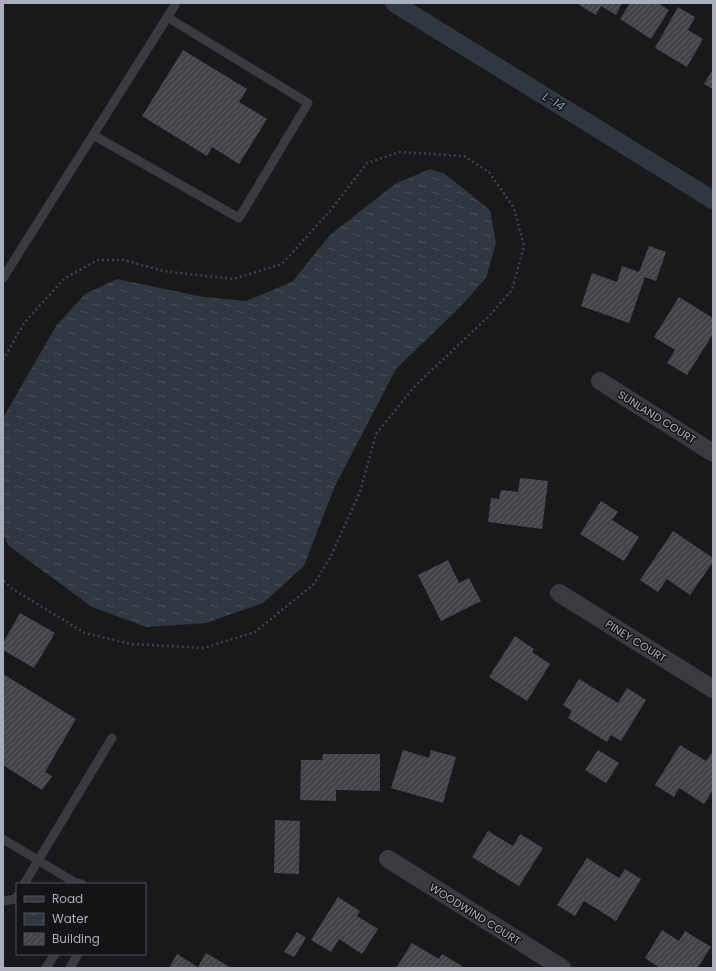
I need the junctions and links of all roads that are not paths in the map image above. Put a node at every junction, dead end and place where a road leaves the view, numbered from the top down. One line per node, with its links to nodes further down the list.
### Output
1 (175, 5): 2 (lane)
2 (167, 17): 3 (lane); 3 (lane)
3 (93, 135): 4 (lane)
4 (3, 278)
5 (600, 381): 6 (street, SUNLAND COURT)
6 (713, 453)
7 (559, 593): 8 (street, PINEY COURT)
8 (713, 689)
9 (112, 738): 12 (lane)
10 (3, 839): 12 (lane)
11 (388, 859): 21 (street, WOODWIND COURT)
12 (38, 860): 13 (lane); 14 (lane)
13 (25, 883)
14 (77, 883)
15 (16, 898): 16 (lane)
16 (3, 901)
17 (54, 955): 19 (lane)
18 (77, 955): 20 (lane)
19 (46, 968)
20 (70, 968)
21 (562, 968)

